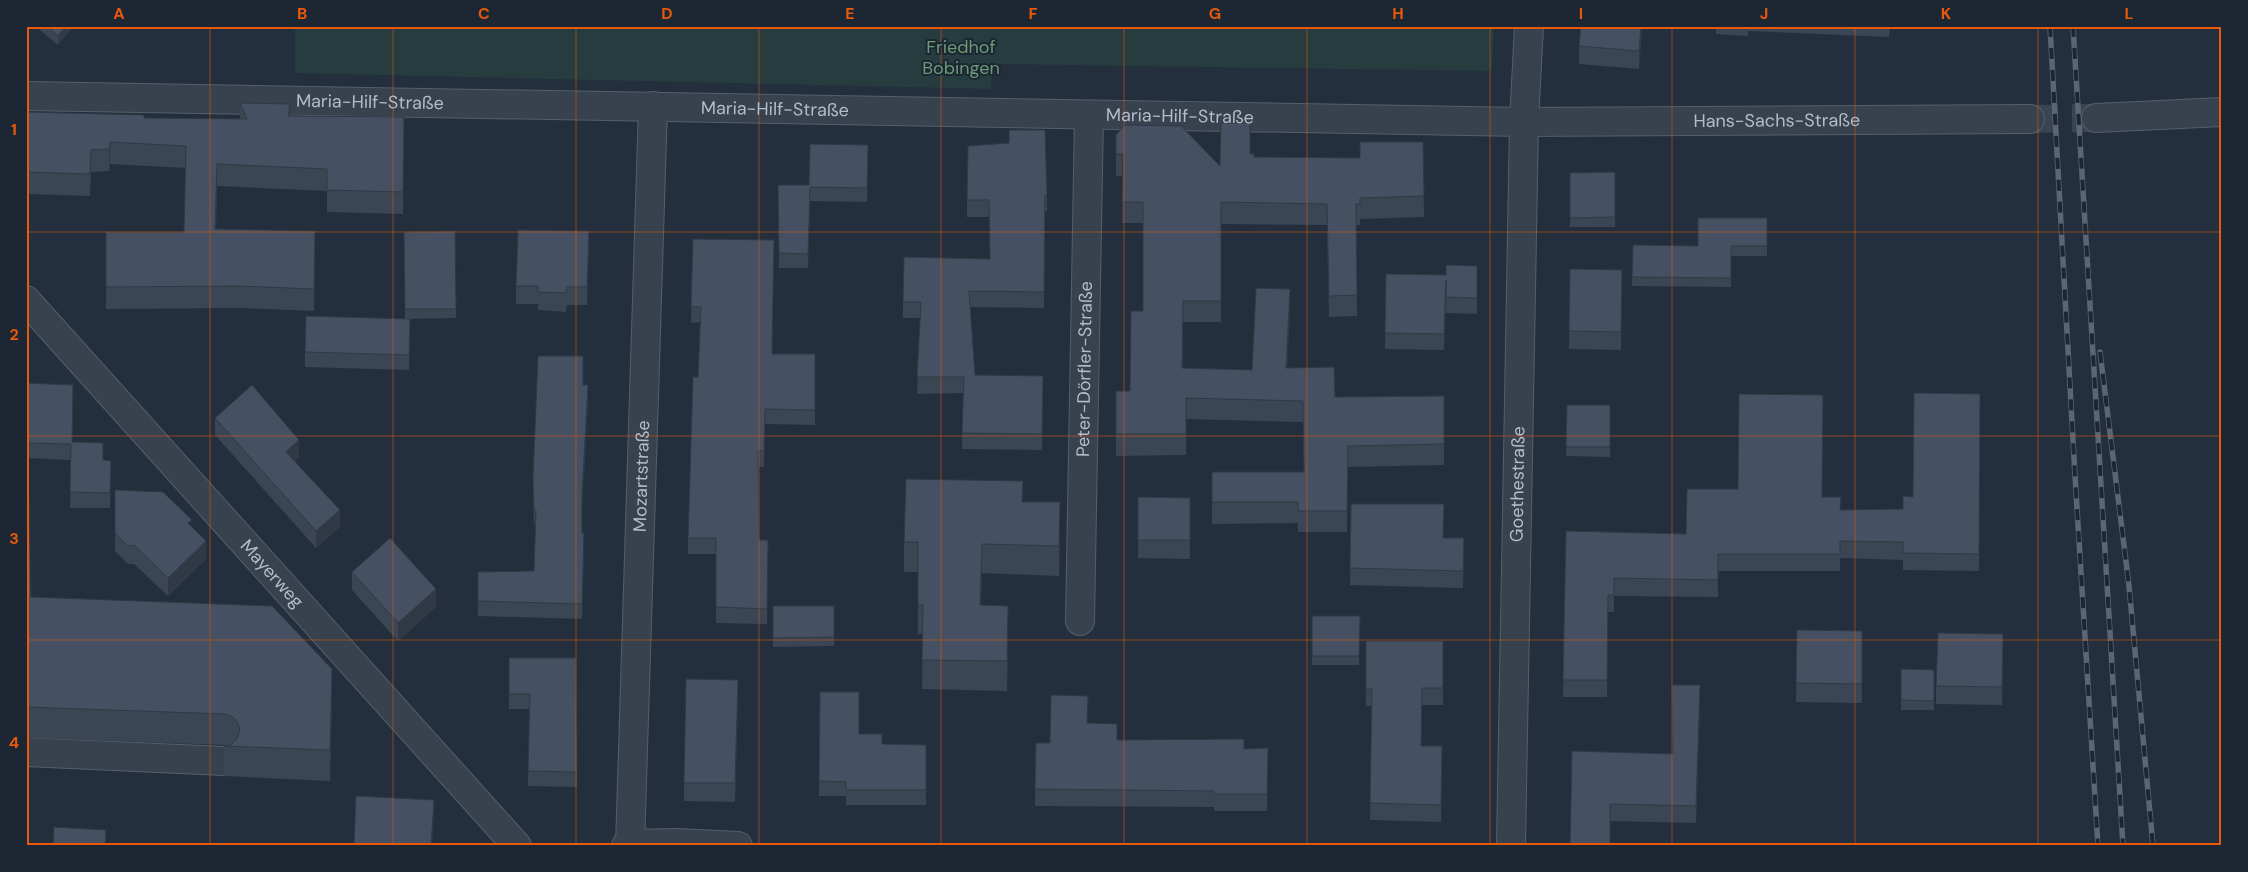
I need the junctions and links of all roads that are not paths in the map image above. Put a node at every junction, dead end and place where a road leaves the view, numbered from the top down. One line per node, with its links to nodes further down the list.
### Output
1 (1529, 26): 8 (street, Goethestraße)
2 (26, 96): 3 (street, Maria-Hilf-Straße)
3 (653, 106): 5 (street, Maria-Hilf-Straße); 13 (street, Mozartstraße)
4 (2222, 112): 6 (street)
5 (1089, 115): 8 (street, Maria-Hilf-Straße); 10 (street, Peter-Dörfler-Straße)
6 (2096, 118)
7 (2030, 119): 8 (street, Hans-Sachs-Straße)
8 (1524, 122): 16 (street, Goethestraße)
9 (26, 300): 14 (street, Mayerweg)
10 (1080, 621)
11 (26, 752): 12 (street)
12 (224, 761)
13 (628, 845): 15 (street)
14 (517, 846)
15 (738, 846)
16 (1511, 846)

